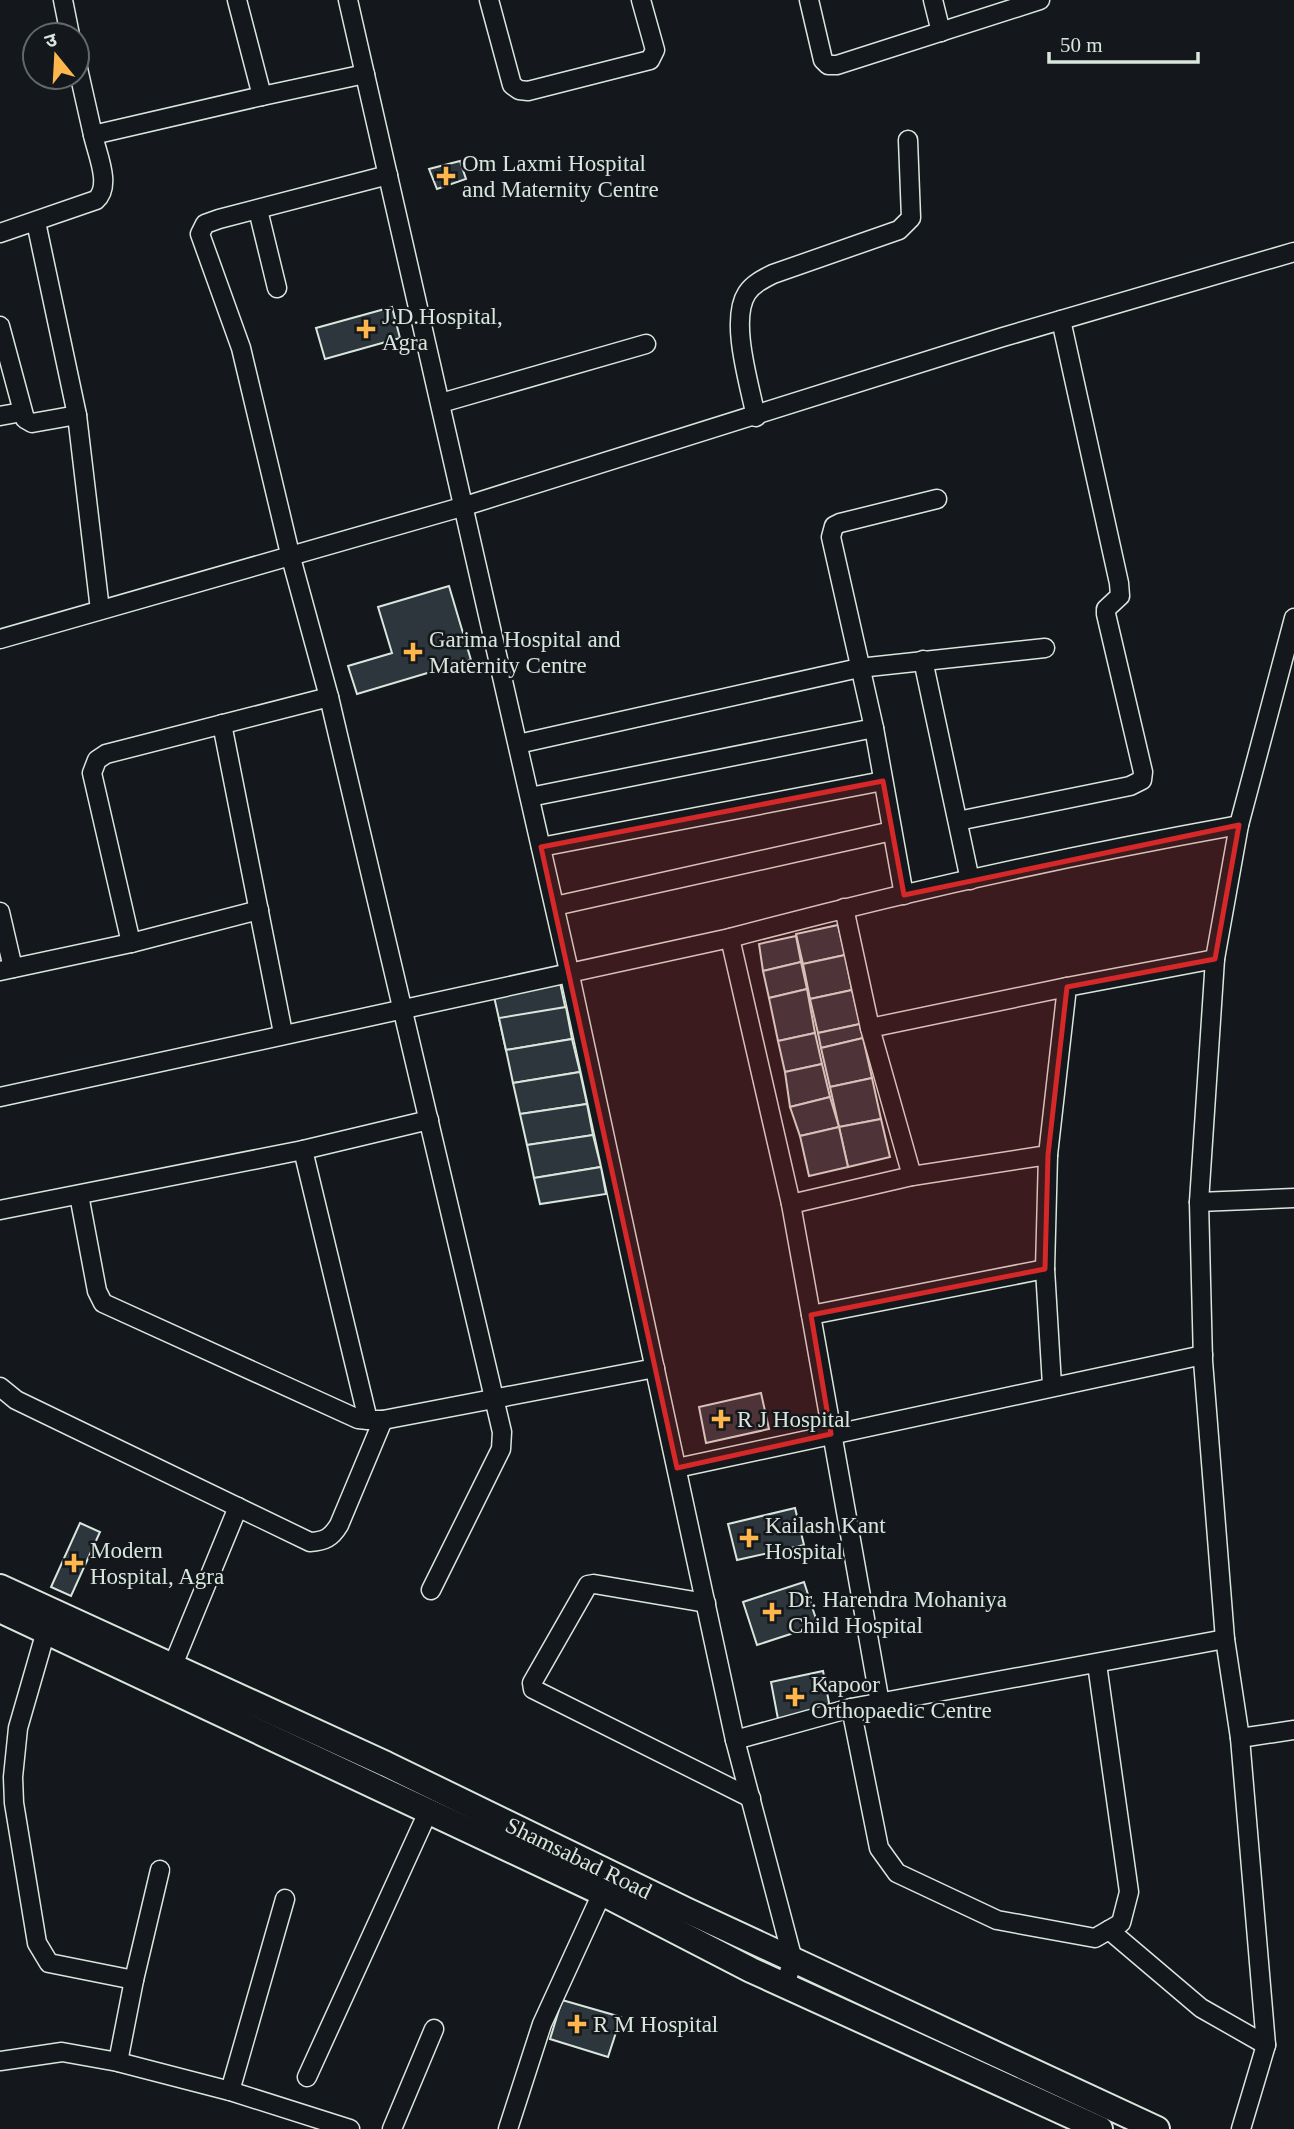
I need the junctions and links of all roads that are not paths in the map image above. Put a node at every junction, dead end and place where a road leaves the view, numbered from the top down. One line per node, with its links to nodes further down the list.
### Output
1 (63, 0): 9 (street)
2 (237, 0): 13 (street)
3 (348, 0): 11 (street)
4 (489, 0): 5 (street)
5 (641, 0)
6 (808, 0): 10 (street)
7 (933, 0): 10 (street)
8 (1040, 0): 10 (street)
9 (68, 21)
10 (941, 32)
11 (365, 74): 13 (street); 16 (street)
12 (83, 91): 14 (street)
13 (262, 96): 14 (street)
14 (93, 135): 18 (street)
15 (908, 140): 29 (street)
16 (388, 175): 17 (street); 25 (street)
17 (258, 210): 21 (street); 32 (street)
18 (36, 222): 19 (street); 27 (street)
19 (1, 229)
20 (1294, 252): 22 (street)
21 (277, 288)
22 (1061, 320): 29 (street); 45 (street)
23 (0, 326): 26 (street)
24 (646, 344): 25 (street)
25 (441, 403): 31 (street)
26 (22, 412): 27 (street); 28 (street)
27 (77, 415): 33 (street)
28 (0, 416)
29 (756, 417): 31 (street)
30 (937, 499): 38 (street)
31 (466, 506): 32 (street); 42 (street)
32 (290, 554): 33 (street); 39 (street)
33 (100, 610): 35 (street)
34 (1293, 627): 46 (street)
35 (0, 639)
36 (1045, 648): 37 (street)
37 (923, 660): 38 (street); 45 (street)
38 (859, 668): 41 (street); 42 (street)
39 (329, 697): 40 (street); 61 (street)
40 (222, 724): 53 (street); 56 (street)
41 (874, 728): 43 (street); 44 (street)
42 (518, 744): 44 (street)
43 (883, 781): 47 (street); 48 (street)
44 (530, 797): 48 (street)
45 (958, 821): 49 (street)
46 (1238, 825): 49 (street); 57 (street)
47 (892, 831): 50 (street); 51 (street)
48 (541, 847): 51 (street)
49 (970, 880): 50 (street)
50 (904, 895): 52 (street)
51 (555, 906): 59 (street)
52 (844, 908): 55 (street); 62 (street)
53 (259, 910): 56 (street); 63 (street)
54 (0, 912): 58 (street)
55 (730, 938): 59 (street); 72 (street)
56 (131, 943): 58 (street)
57 (1215, 959): 60 (street); 71 (street)
58 (7, 970)
59 (569, 971): 61 (street); 77 (street)
60 (1068, 987): 62 (street); 67 (street)
61 (402, 1007): 63 (street); 65 (street)
62 (870, 1028): 68 (street)
63 (283, 1033): 64 (street)
64 (0, 1097)
65 (429, 1120): 66 (street); 80 (street)
66 (303, 1150): 69 (street); 81 (street)
67 (1048, 1155): 68 (street); 74 (street)
68 (912, 1176): 72 (street)
69 (79, 1195): 73 (street); 81 (street)
70 (1294, 1198): 71 (street)
71 (1199, 1202): 76 (street)
72 (791, 1204): 75 (street)
73 (0, 1210)
74 (1045, 1269): 75 (street); 78 (street)
75 (811, 1315): 82 (street)
76 (1203, 1355): 78 (street); 90 (street)
77 (655, 1368): 80 (street); 83 (street)
78 (1052, 1385): 82 (street)
79 (0, 1387): 84 (street)
80 (492, 1398): 81 (street); 86 (street)
81 (375, 1420): 84 (street)
82 (831, 1434): 83 (street); 93 (street)
83 (677, 1468): 87 (street)
84 (238, 1507): 92 (street)
85 (0, 1587): 92 (main road, Shamsabad Road)
86 (431, 1590)
87 (706, 1603): 97 (street); 98 (street)
88 (0, 1611): 89 (main road, Shamsabad Road)
89 (46, 1631): 99 (main road, Shamsabad Road); 105 (street)
90 (1225, 1639): 91 (street); 96 (street)
91 (1097, 1664): 93 (street); 103 (street)
92 (173, 1665): 104 (main road, Shamsabad Road)
93 (880, 1703): 94 (street)
94 (851, 1708): 97 (street); 103 (street)
95 (1294, 1730): 96 (street)
96 (1240, 1738): 108 (street)
97 (735, 1740): 98 (street)
98 (751, 1798): 104 (street)
99 (428, 1812): 101 (main road, Shamsabad Road); 111 (street)
100 (160, 1870): 105 (street)
101 (602, 1893): 106 (main road, Shamsabad Road); 115 (street)
102 (285, 1899): 112 (street)
103 (1110, 1930): 108 (street)
104 (793, 1960): 106 (street); 117 (main road, Shamsabad Road)
105 (134, 1980): 110 (street)
106 (785, 1985): 116 (main road, Shamsabad Road)
107 (434, 2029): 114 (street)
108 (1266, 2045): 118 (street)
109 (0, 2061): 110 (street)
110 (118, 2062): 112 (street)
111 (307, 2077)
112 (230, 2091): 113 (street)
113 (350, 2129)
114 (392, 2129)
115 (508, 2129)
116 (1100, 2129)
117 (1157, 2129)
118 (1241, 2129)

